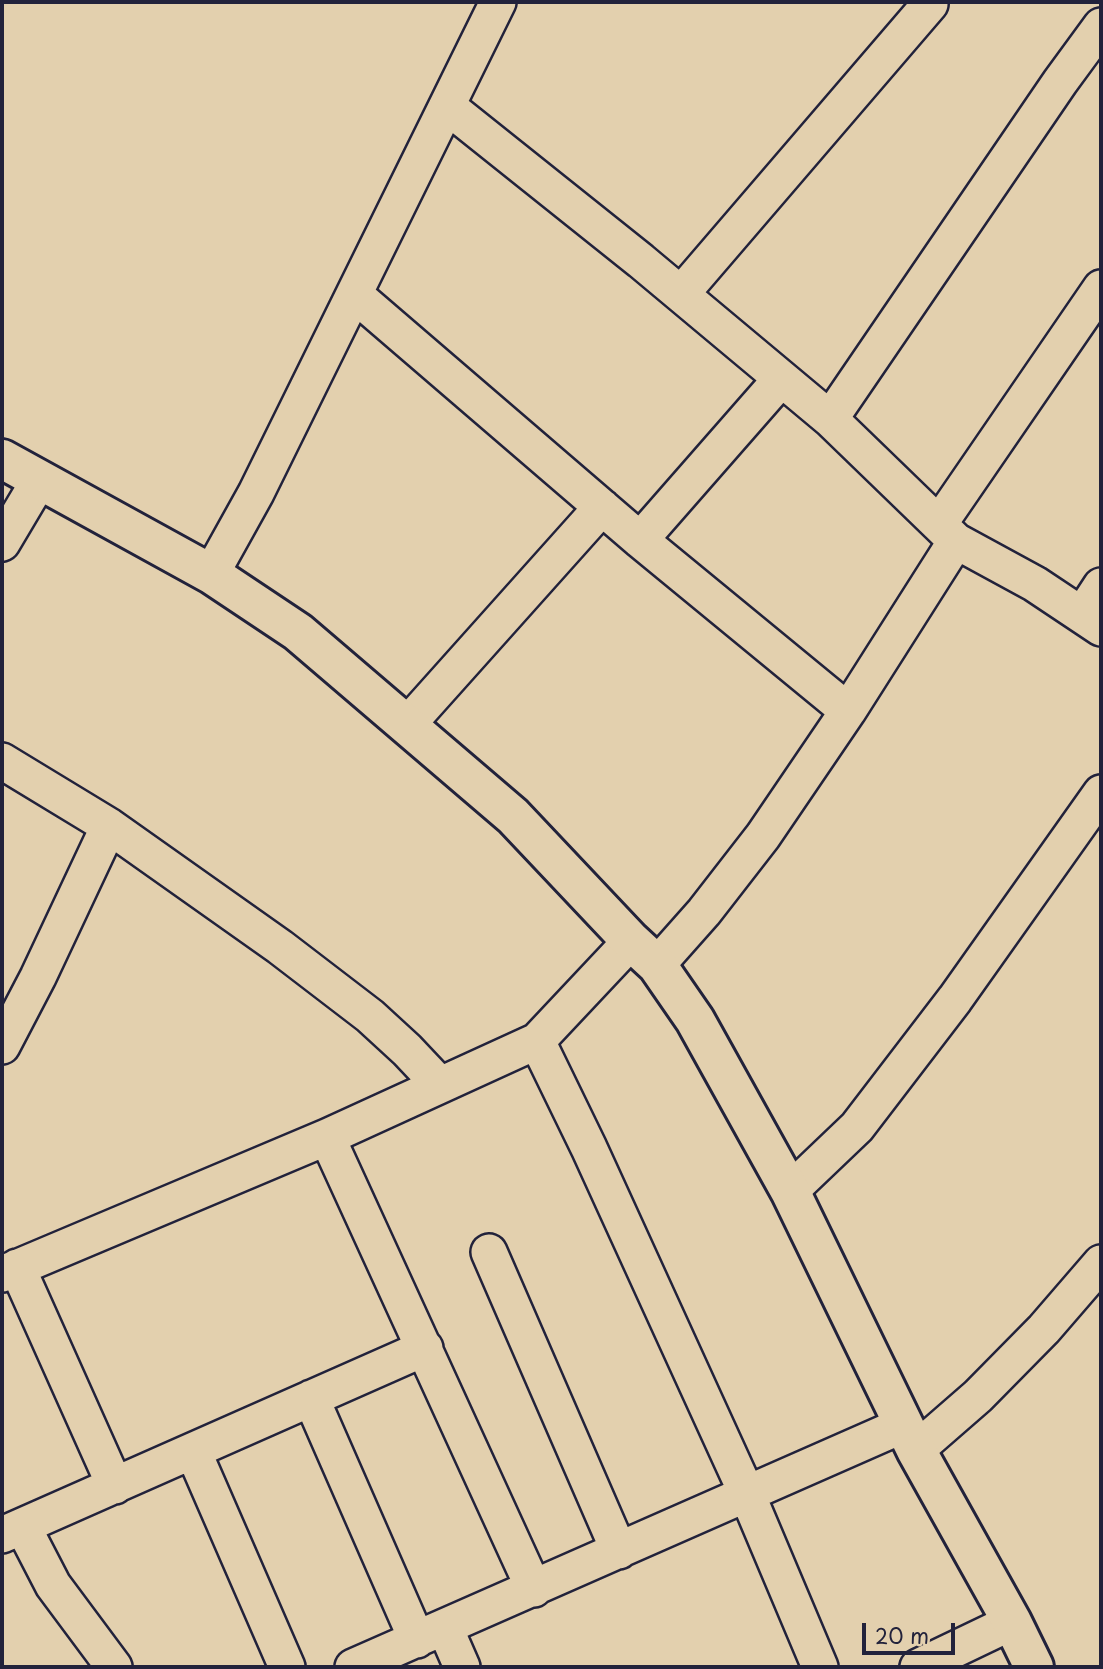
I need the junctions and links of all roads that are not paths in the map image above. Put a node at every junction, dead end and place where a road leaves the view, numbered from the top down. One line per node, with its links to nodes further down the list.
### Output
1 (498, 2): 4 (street)
2 (930, 4): 7 (street)
3 (1101, 26): 9 (street)
4 (447, 106): 6 (street); 7 (street)
5 (1101, 288): 13 (street)
6 (354, 294): 12 (street); 16 (street)
7 (681, 294): 8 (street)
8 (781, 379): 9 (street); 14 (street)
9 (830, 419): 13 (street)
10 (2, 459): 11 (street)
11 (40, 479): 15 (street); 16 (street)
12 (602, 507): 14 (street); 20 (street)
13 (948, 532): 18 (street); 19 (street)
14 (640, 540): 19 (street)
15 (2, 543)
16 (211, 575): 20 (street)
17 (1101, 586): 18 (street)
18 (1092, 622)
19 (848, 711): 24 (street)
20 (407, 725): 24 (street)
21 (2, 761): 23 (street)
22 (1101, 793): 29 (street)
23 (108, 826): 26 (street); 27 (street)
24 (644, 953): 25 (street); 29 (street)
25 (537, 1041): 27 (street); 38 (street)
26 (2, 1046)
27 (440, 1085): 28 (street)
28 (327, 1137): 32 (street); 33 (street)
29 (789, 1191): 35 (street)
30 (489, 1252): 40 (street)
31 (1101, 1263): 35 (street)
32 (9, 1271): 37 (street)
33 (425, 1348): 34 (street); 41 (street)
34 (311, 1398): 36 (street); 43 (street)
35 (909, 1437): 38 (street); 42 (street)
36 (193, 1451): 37 (street); 45 (street)
37 (115, 1486): 39 (street)
38 (747, 1494): 40 (street); 48 (street)
39 (12, 1531): 44 (street)
40 (619, 1551): 41 (street)
41 (534, 1589): 43 (street)
42 (1012, 1622): 49 (street); 50 (street)
43 (431, 1634): 46 (street); 47 (street)
44 (114, 1667)
45 (287, 1667)
46 (353, 1667)
47 (462, 1667)
48 (820, 1667)
49 (918, 1667)
50 (1034, 1667)

